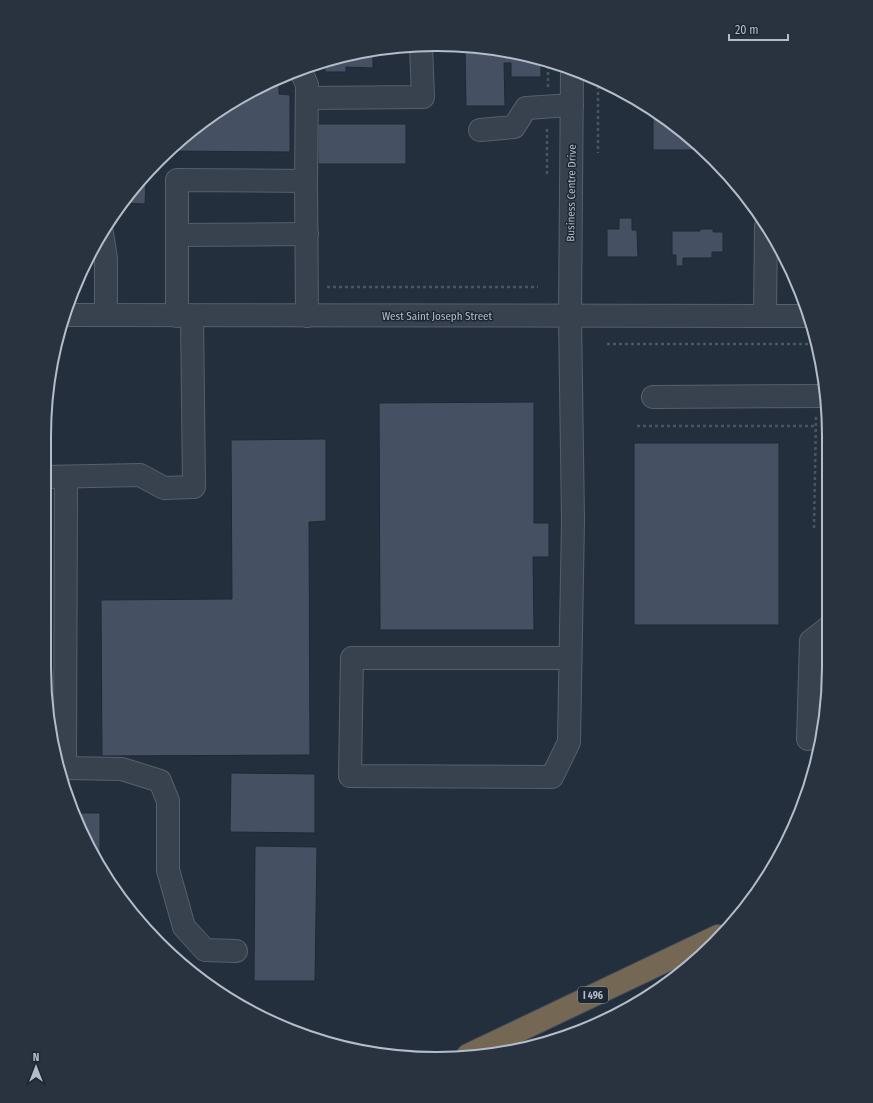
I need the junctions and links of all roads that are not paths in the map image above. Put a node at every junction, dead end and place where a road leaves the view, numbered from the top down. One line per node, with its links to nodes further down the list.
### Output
1 (421, 52): 4 (street)
2 (303, 75): 4 (street)
3 (572, 76): 5 (street, Business Centre Drive)
4 (307, 98): 7 (street)
5 (572, 105): 6 (street); 17 (street, Business Centre Drive)
6 (480, 130)
7 (306, 180): 8 (street); 9 (street)
8 (307, 234): 9 (street); 16 (street)
9 (177, 235): 15 (street)
10 (766, 237): 14 (street)
11 (104, 243): 13 (street)
12 (70, 315): 13 (street, West Saint Joseph Street)
13 (106, 315): 15 (street, West Saint Joseph Street)
14 (765, 315): 17 (street, West Saint Joseph Street); 18 (street, West Saint Joseph Street)
15 (185, 316): 16 (street, West Saint Joseph Street); 22 (street)
16 (307, 316): 17 (street, West Saint Joseph Street)
17 (570, 316): 24 (street, Business Centre Drive)
18 (803, 316)
19 (652, 396): 20 (street)
20 (820, 396)
21 (51, 477): 22 (street)
22 (66, 477): 26 (street)
23 (822, 632): 25 (street)
24 (570, 658): 24 (street, Business Centre Drive)
25 (808, 739)
26 (61, 755)
27 (65, 768): 29 (street)
28 (706, 942): 30 (highway, I 496)
29 (236, 951)
30 (496, 1046)

